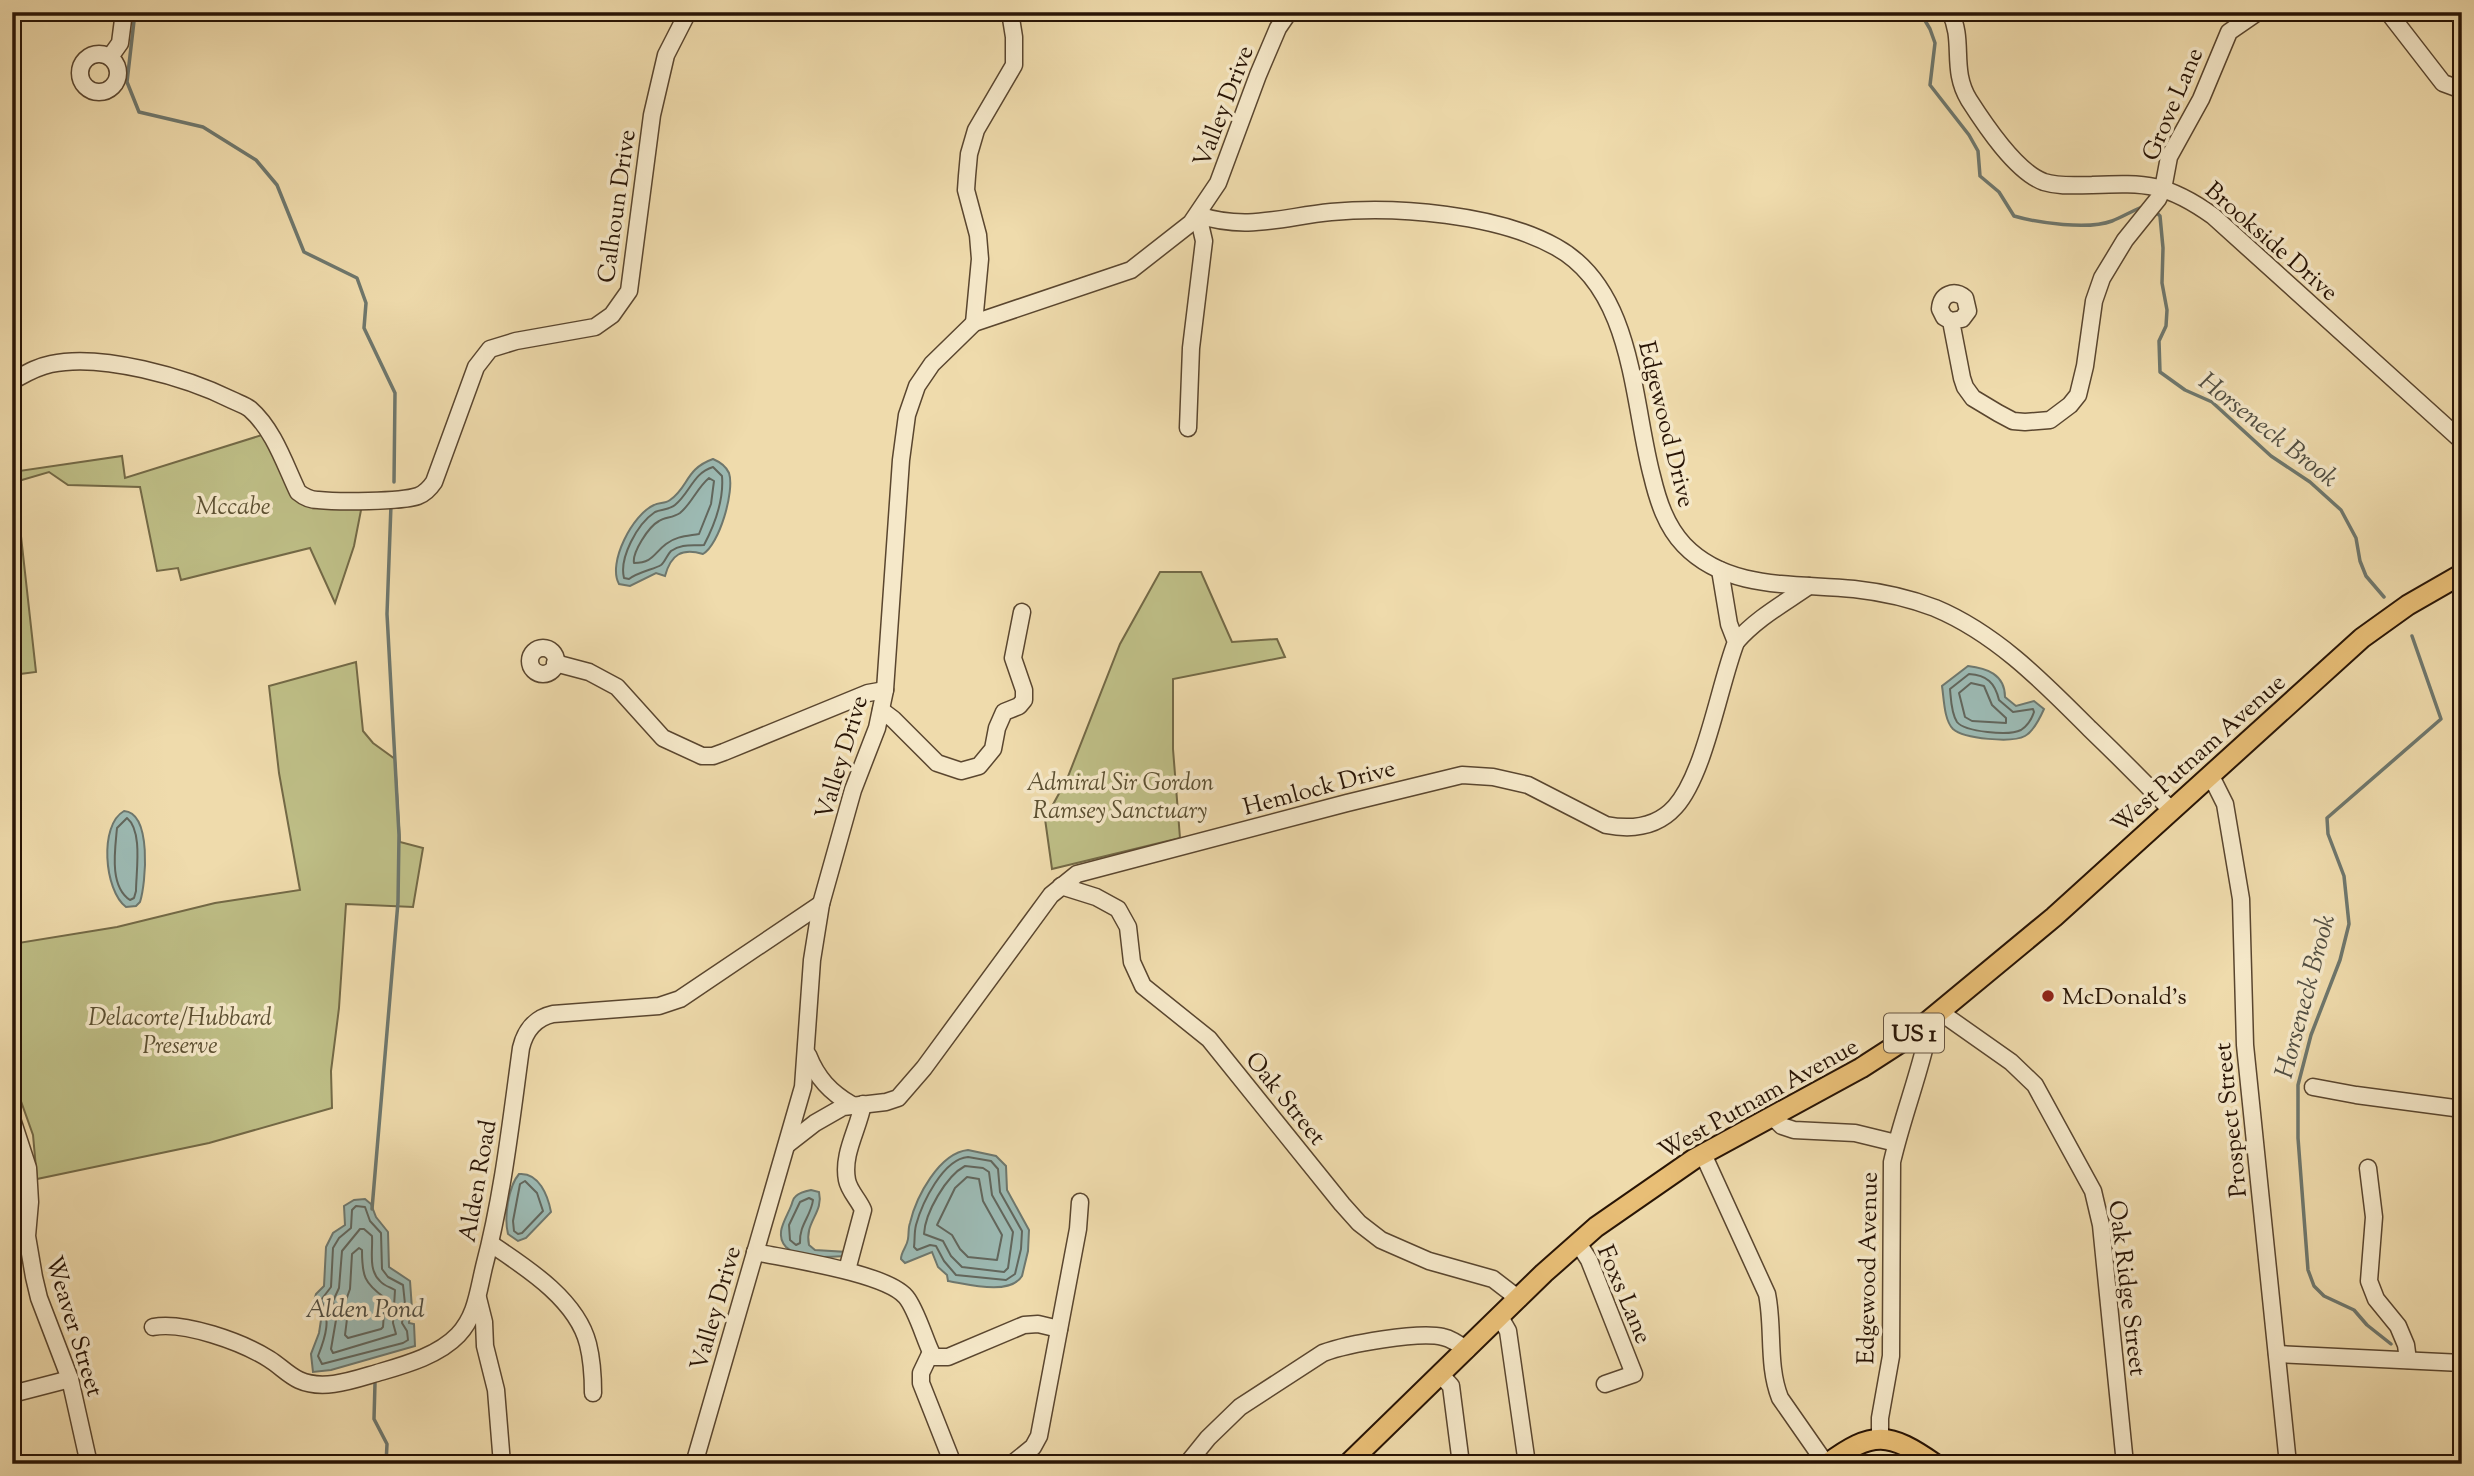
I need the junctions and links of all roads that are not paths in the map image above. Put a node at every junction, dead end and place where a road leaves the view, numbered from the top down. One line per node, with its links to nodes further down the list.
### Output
1 (124, 12): 8 (street)
2 (688, 12): 14 (street, Calhoun Drive)
3 (1010, 12): 13 (street)
4 (1289, 12): 11 (street, Valley Drive)
5 (1950, 12): 10 (street, Brookside Drive)
6 (2258, 12): 10 (street, Grove Lane)
7 (2388, 12): 9 (street)
8 (110, 57)
9 (2462, 90)
10 (2161, 194): 12 (street); 16 (street, Brookside Drive)
11 (1198, 215): 13 (street, Valley Drive); 15 (street); 17 (street, Edgewood Drive)
12 (1951, 321)
13 (974, 324): 23 (street, Valley Drive)
14 (12, 381)
15 (1188, 428)
16 (2462, 441)
17 (1720, 570): 19 (street, Edgewood Drive); 21 (street)
18 (2462, 574): 25 (main road, West Putnam Avenue / US 1)
19 (1809, 586): 21 (street, Hemlock Drive); 26 (street, Edgewood Drive)
20 (1022, 612): 24 (street)
21 (1736, 642): 27 (street, Hemlock Drive)
22 (555, 663): 23 (street)
23 (886, 690): 24 (street, Valley Drive)
24 (881, 710): 28 (street, Valley Drive)
25 (2211, 776): 26 (main road, West Putnam Avenue / US 1); 53 (street, Prospect Street)
26 (2172, 811): 29 (main road, West Putnam Avenue / US 1)
27 (1061, 886): 32 (street, Hemlock Drive); 47 (street, Oak Street)
28 (821, 904): 30 (street, Valley Drive); 43 (street, Alden Road)
29 (1935, 1016): 34 (main road, West Putnam Avenue / US 1); 36 (street, Edgewood Avenue); 73 (street, Oak Ridge Street)
30 (807, 1052): 32 (street); 37 (street, Valley Drive)
31 (2313, 1087): 33 (street)
32 (857, 1104): 37 (street, Hemlock Drive); 45 (street)
33 (2462, 1109)
34 (1772, 1116): 36 (street); 38 (main road, West Putnam Avenue / US 1)
35 (12, 1119): 41 (street, Weaver Street)
36 (1896, 1143): 61 (street, Edgewood Avenue)
37 (788, 1144): 44 (street, Valley Drive)
38 (1703, 1154): 42 (main road, West Putnam Avenue / US 1); 71 (street)
39 (2368, 1168): 54 (street)
40 (1080, 1202): 50 (street)
41 (20, 1237): 57 (street, Weaver Street)
42 (1578, 1243): 47 (main road, West Putnam Avenue / US 1); 58 (street, Foxs Lane)
43 (491, 1244): 46 (street, Alden Road); 59 (street)
44 (755, 1252): 45 (street); 65 (street, Valley Drive)
45 (847, 1270): 52 (street)
46 (478, 1297): 49 (street, Alden Road); 64 (street)
47 (1519, 1299): 48 (main road, West Putnam Avenue / US 1)
48 (1500, 1317): 51 (main road, West Putnam Avenue / US 1); 70 (street)
49 (153, 1327)
50 (1059, 1329): 52 (street); 67 (street)
51 (1467, 1350): 56 (main road, West Putnam Avenue / US 1); 68 (street)
52 (930, 1354): 66 (street)
53 (2277, 1354): 54 (street); 74 (street, Prospect Street)
54 (2408, 1360): 55 (street)
55 (2462, 1363)
56 (1440, 1375): 62 (main road, West Putnam Avenue / US 1); 69 (street)
57 (70, 1379): 60 (street); 63 (street, Weaver Street)
58 (1605, 1384)
59 (593, 1393)
60 (12, 1394)
61 (1880, 1438): 71 (main road); 72 (main road)
62 (1353, 1462)
63 (89, 1464)
64 (502, 1464)
65 (694, 1464)
66 (953, 1464)
67 (1012, 1464)
68 (1187, 1464)
69 (1461, 1464)
70 (1527, 1464)
71 (1827, 1464)
72 (1935, 1464)
73 (2125, 1464)
74 (2288, 1464)

